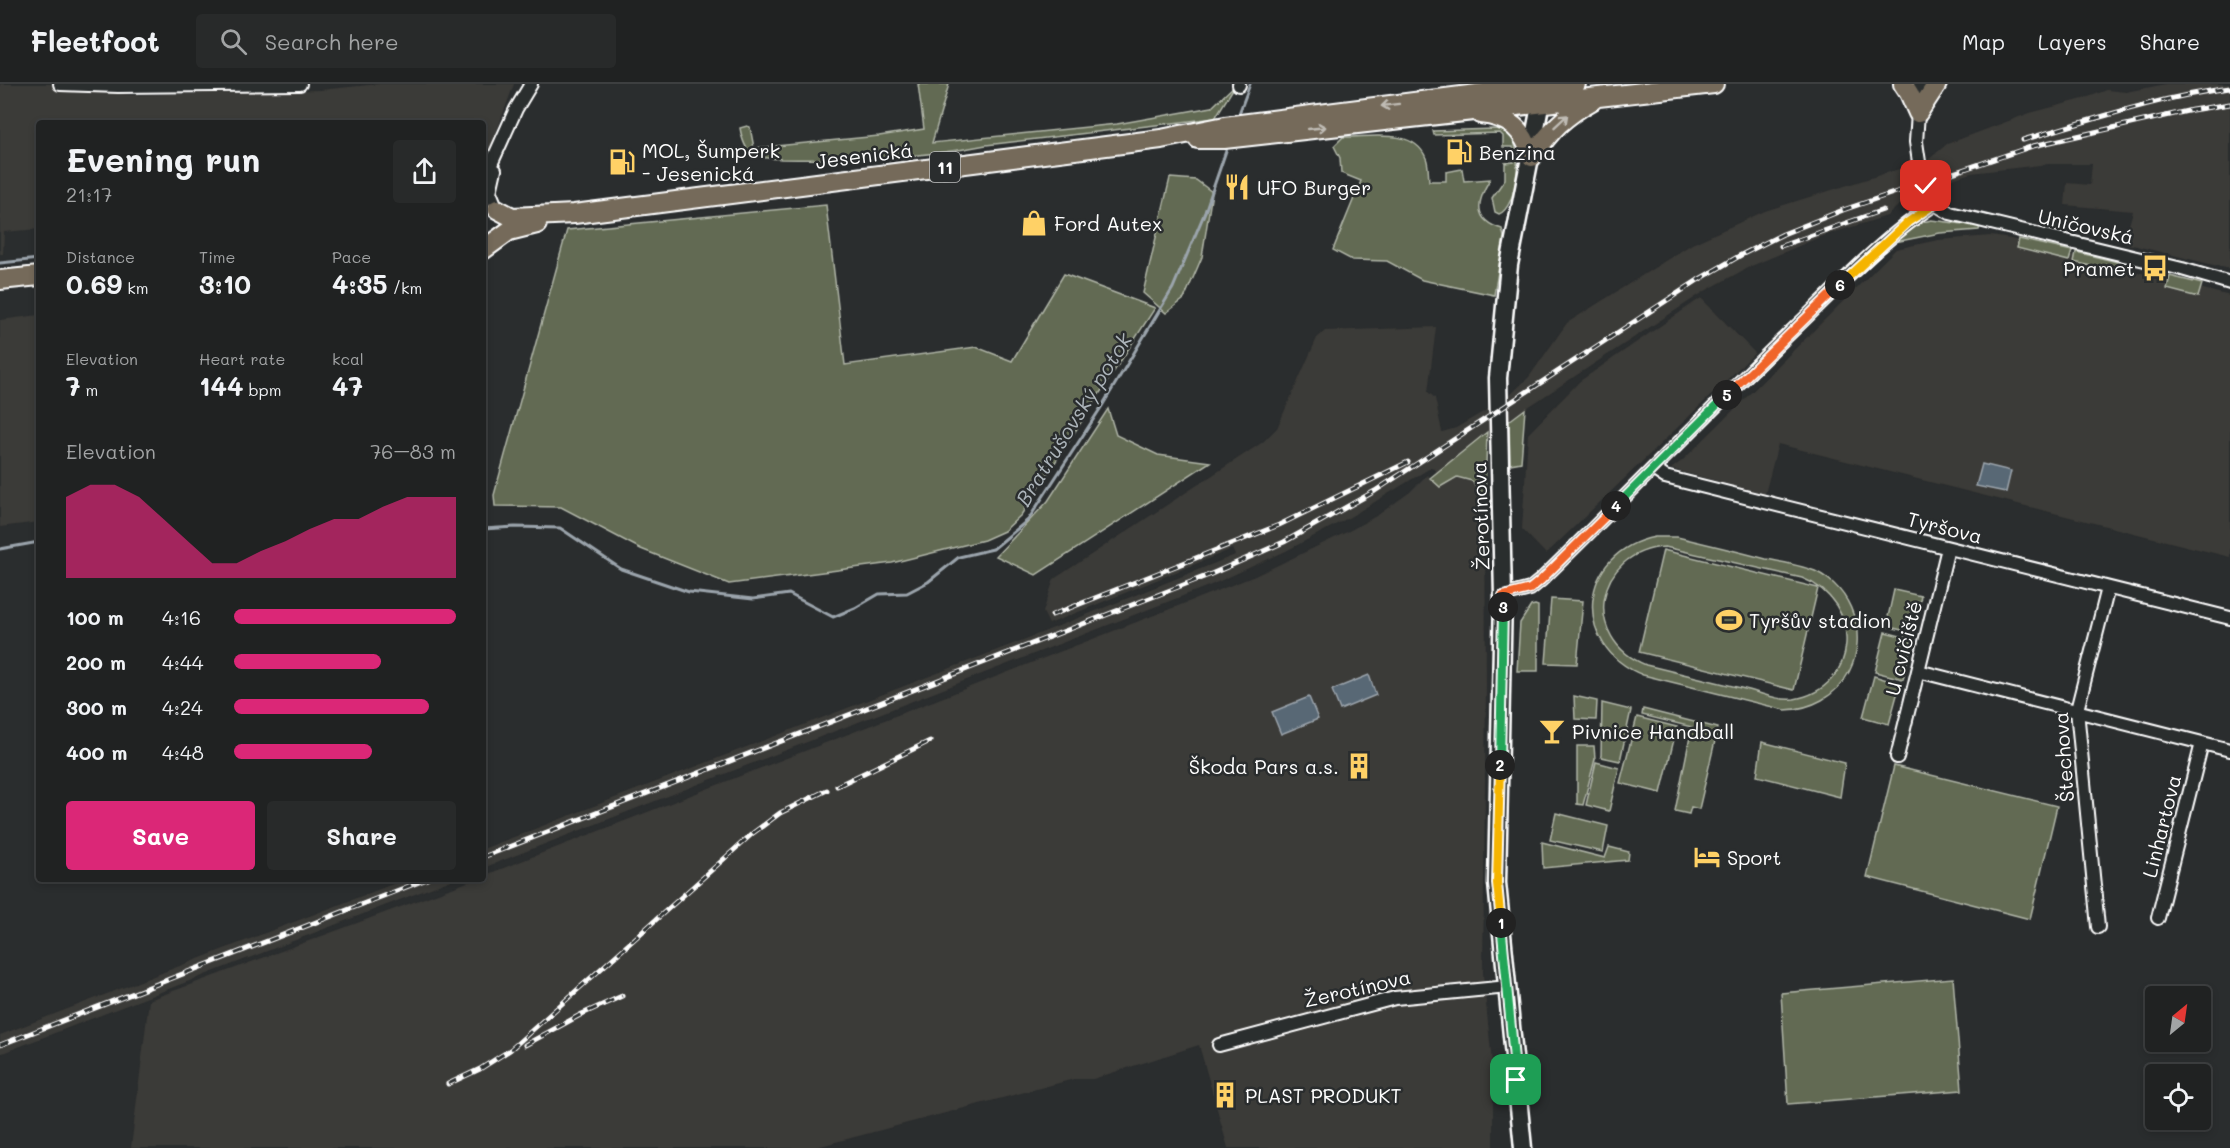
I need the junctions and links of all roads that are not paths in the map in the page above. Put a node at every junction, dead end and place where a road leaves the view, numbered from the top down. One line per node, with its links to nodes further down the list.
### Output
1 (60, 84): 2 (street)
2 (300, 84)
3 (531, 84): 14 (street)
4 (1494, 84): 12 (main road)
5 (1576, 84): 10 (main road, Jesenická / 11)
6 (1714, 84): 11 (main road, Jesenická / 11)
7 (1903, 84): 13 (main road)
8 (1920, 84): 13 (street)
9 (1937, 84): 13 (main road)
10 (1543, 91): 11 (main road, Jesenická / 11); 12 (main road, Jesenická / 11); 15 (street, Žerotínova)
11 (1600, 96): 15 (main road, one-way to 11)
12 (1463, 104): 15 (main road); 21 (main road, Jesenická / 11)
13 (1918, 113): 16 (street)
14 (501, 145): 17 (street); 19 (street)
15 (1532, 157): 29 (street, Žerotínova)
16 (1919, 162)
17 (486, 176)
18 (1926, 186): 20 (street)
19 (490, 204): 21 (main road, Jesenická / 11); 22 (main road, Jesenická / 11)
20 (1935, 204): 25 (street, Uničovská); 26 (street)
21 (574, 214): 22 (main road, Jesenická / 11)
22 (488, 250)
23 (36, 276): 24 (main road)
24 (0, 280)
25 (2230, 283)
26 (1653, 469): 27 (street, Tyršova); 29 (street)
27 (1948, 548): 28 (street, Tyršova); 31 (street, U cvičiště)
28 (2108, 588): 30 (street, Tyršova); 32 (street, Štechova)
29 (1503, 596): 38 (street, Žerotínova)
30 (2230, 618)
31 (1918, 671): 32 (street); 35 (street, U cvičiště)
32 (2077, 710): 33 (street); 37 (street, Štechova)
33 (2202, 743): 34 (street); 36 (street, Linhartova)
34 (2230, 750)
35 (1897, 757)
36 (2158, 918)
37 (2098, 927)
38 (1508, 987): 39 (street, Žerotínova); 40 (street, Žerotínova)
39 (1219, 1045)
40 (1523, 1148)

